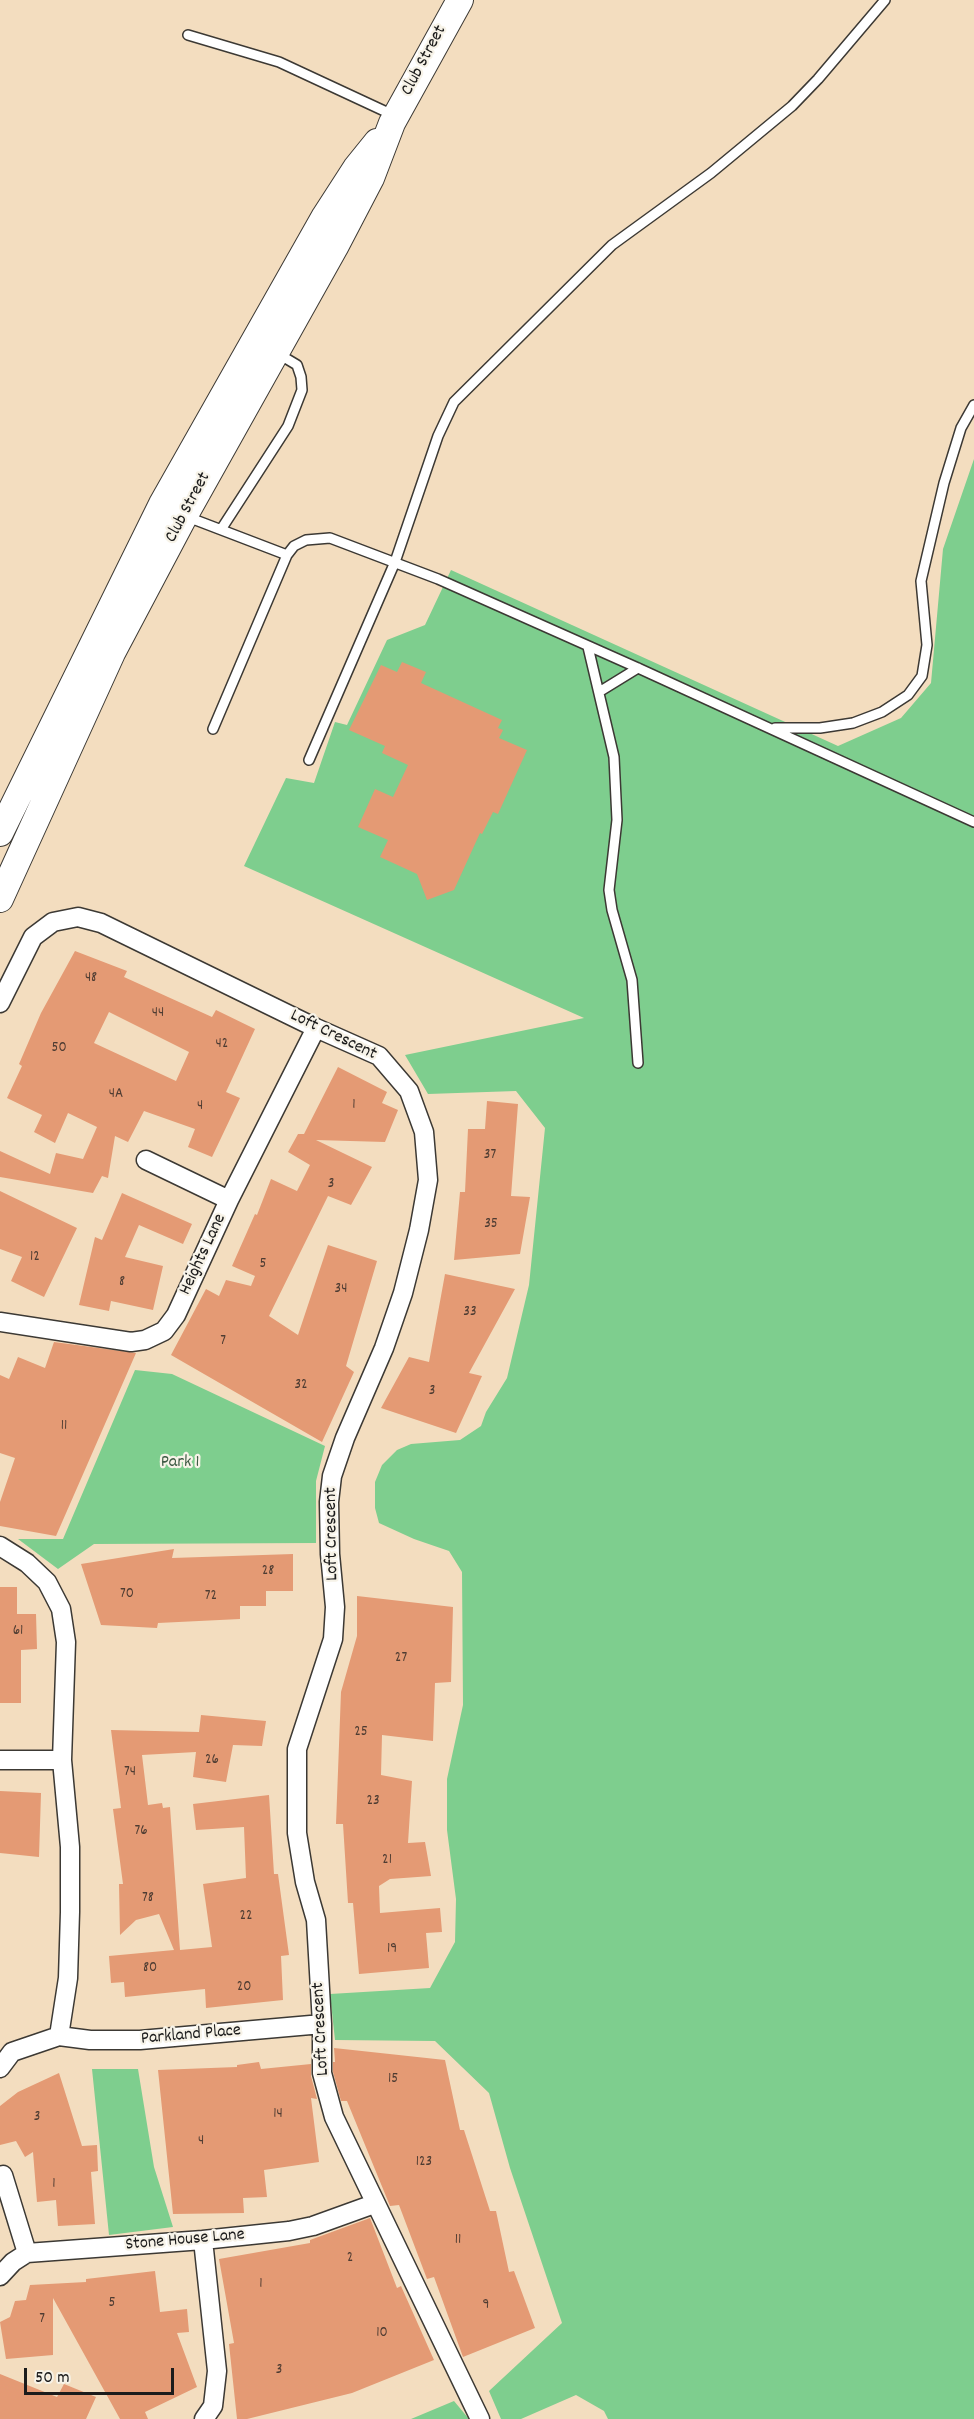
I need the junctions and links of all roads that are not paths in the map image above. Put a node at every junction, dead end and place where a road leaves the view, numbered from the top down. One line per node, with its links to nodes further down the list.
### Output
1 (460, 0): 4 (main road, Club Street)
2 (885, 0): 10 (lane)
3 (188, 35): 4 (lane)
4 (394, 120): 5 (main road, Club Street); 7 (main road, Club Street)
5 (274, 352): 7 (main road, Club Street); 8 (lane)
6 (974, 405): 14 (lane)
7 (174, 510): 8 (lane); 18 (main road, Club Street); 19 (main road, Club Street)
8 (222, 528): 9 (lane)
9 (287, 555): 10 (lane); 15 (lane)
10 (395, 562): 11 (lane); 16 (lane)
11 (588, 647): 12 (lane); 13 (lane)
12 (639, 668): 13 (lane); 14 (lane)
13 (599, 692): 23 (lane)
14 (770, 728): 17 (lane)
15 (213, 729)
16 (309, 760)
17 (974, 822)
18 (1, 828): 19 (street)
19 (27, 838): 20 (main road, Club Street)
20 (0, 899)
21 (0, 1004): 22 (street, Loft Crescent)
22 (316, 1028): 25 (street, Heights Lane); 30 (street, Loft Crescent)
23 (638, 1063)
24 (146, 1160): 25 (street)
25 (229, 1200): 26 (street, Heights Lane)
26 (0, 1322)
27 (0, 1546): 29 (street)
28 (0, 1760): 29 (street)
29 (62, 1760): 31 (street)
30 (322, 2024): 31 (street, Parkland Place); 35 (street, Loft Crescent)
31 (59, 2036): 32 (street)
32 (6, 2051): 33 (street)
33 (0, 2068)
34 (3, 2175): 37 (street)
35 (374, 2204): 36 (street, Stone House Lane); 40 (street, Loft Crescent)
36 (203, 2240): 37 (street, Stone House Lane); 39 (street)
37 (27, 2253): 38 (street)
38 (0, 2276)
39 (204, 2419)
40 (480, 2419)

